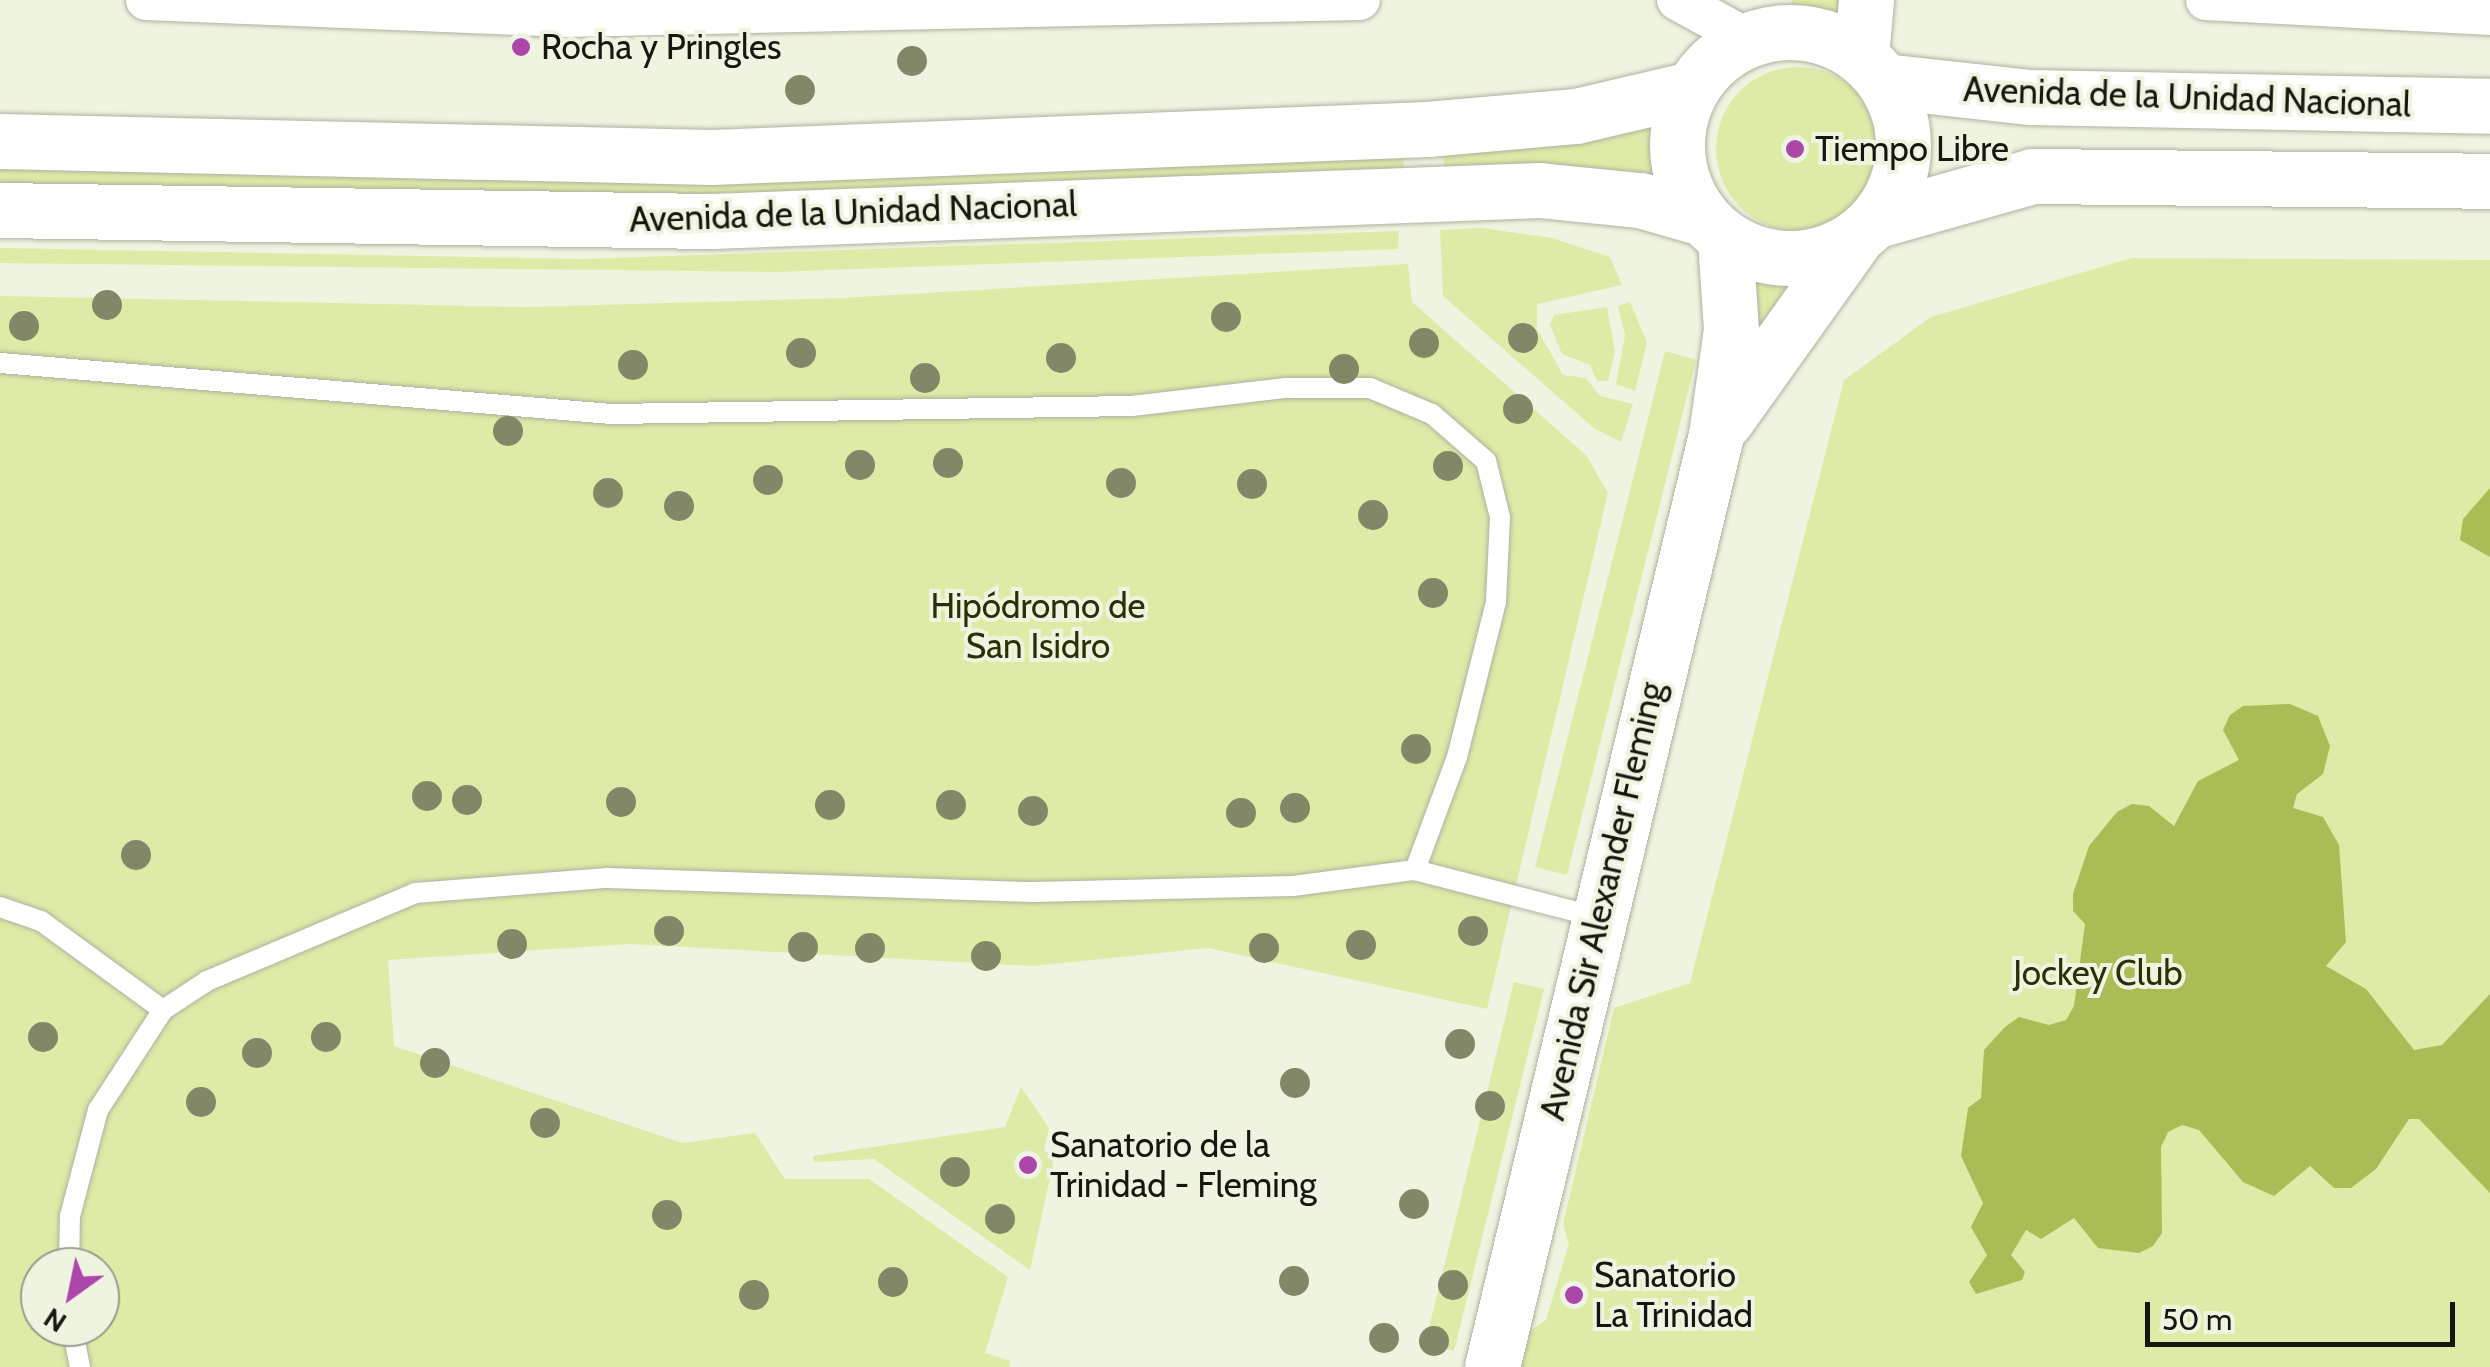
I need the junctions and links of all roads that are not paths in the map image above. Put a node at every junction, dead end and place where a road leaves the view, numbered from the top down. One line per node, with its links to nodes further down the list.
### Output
1 (146, 0): 6 (street)
2 (1360, 0): 6 (street)
3 (1676, 0): 8 (street)
4 (1866, 0): 9 (main road)
5 (2206, 0): 7 (street)
6 (563, 8)
7 (2472, 10)
8 (1764, 24): 9 (main road); 10 (main road)
9 (1872, 69): 11 (main road, Avenida de la Unidad Nacional); 16 (main road)
10 (1691, 89): 12 (main road, Avenida de la Unidad Nacional); 15 (main road)
11 (2490, 106)
12 (0, 141)
13 (2490, 181): 16 (main road)
14 (0, 210): 15 (main road, Avenida de la Unidad Nacional)
15 (1714, 229): 16 (main road); 18 (main road, Avenida Sir Alexander Fleming)
16 (1866, 230): 18 (main road, Avenida Sir Alexander Fleming)
17 (0, 363): 19 (lane)
18 (1716, 436): 21 (main road, Avenida Sir Alexander Fleming)
19 (1415, 870): 21 (lane); 22 (lane)
20 (0, 907): 22 (lane)
21 (1597, 918): 24 (main road, Avenida Sir Alexander Fleming)
22 (163, 1010): 23 (lane)
23 (69, 1247)
24 (1492, 1367)

